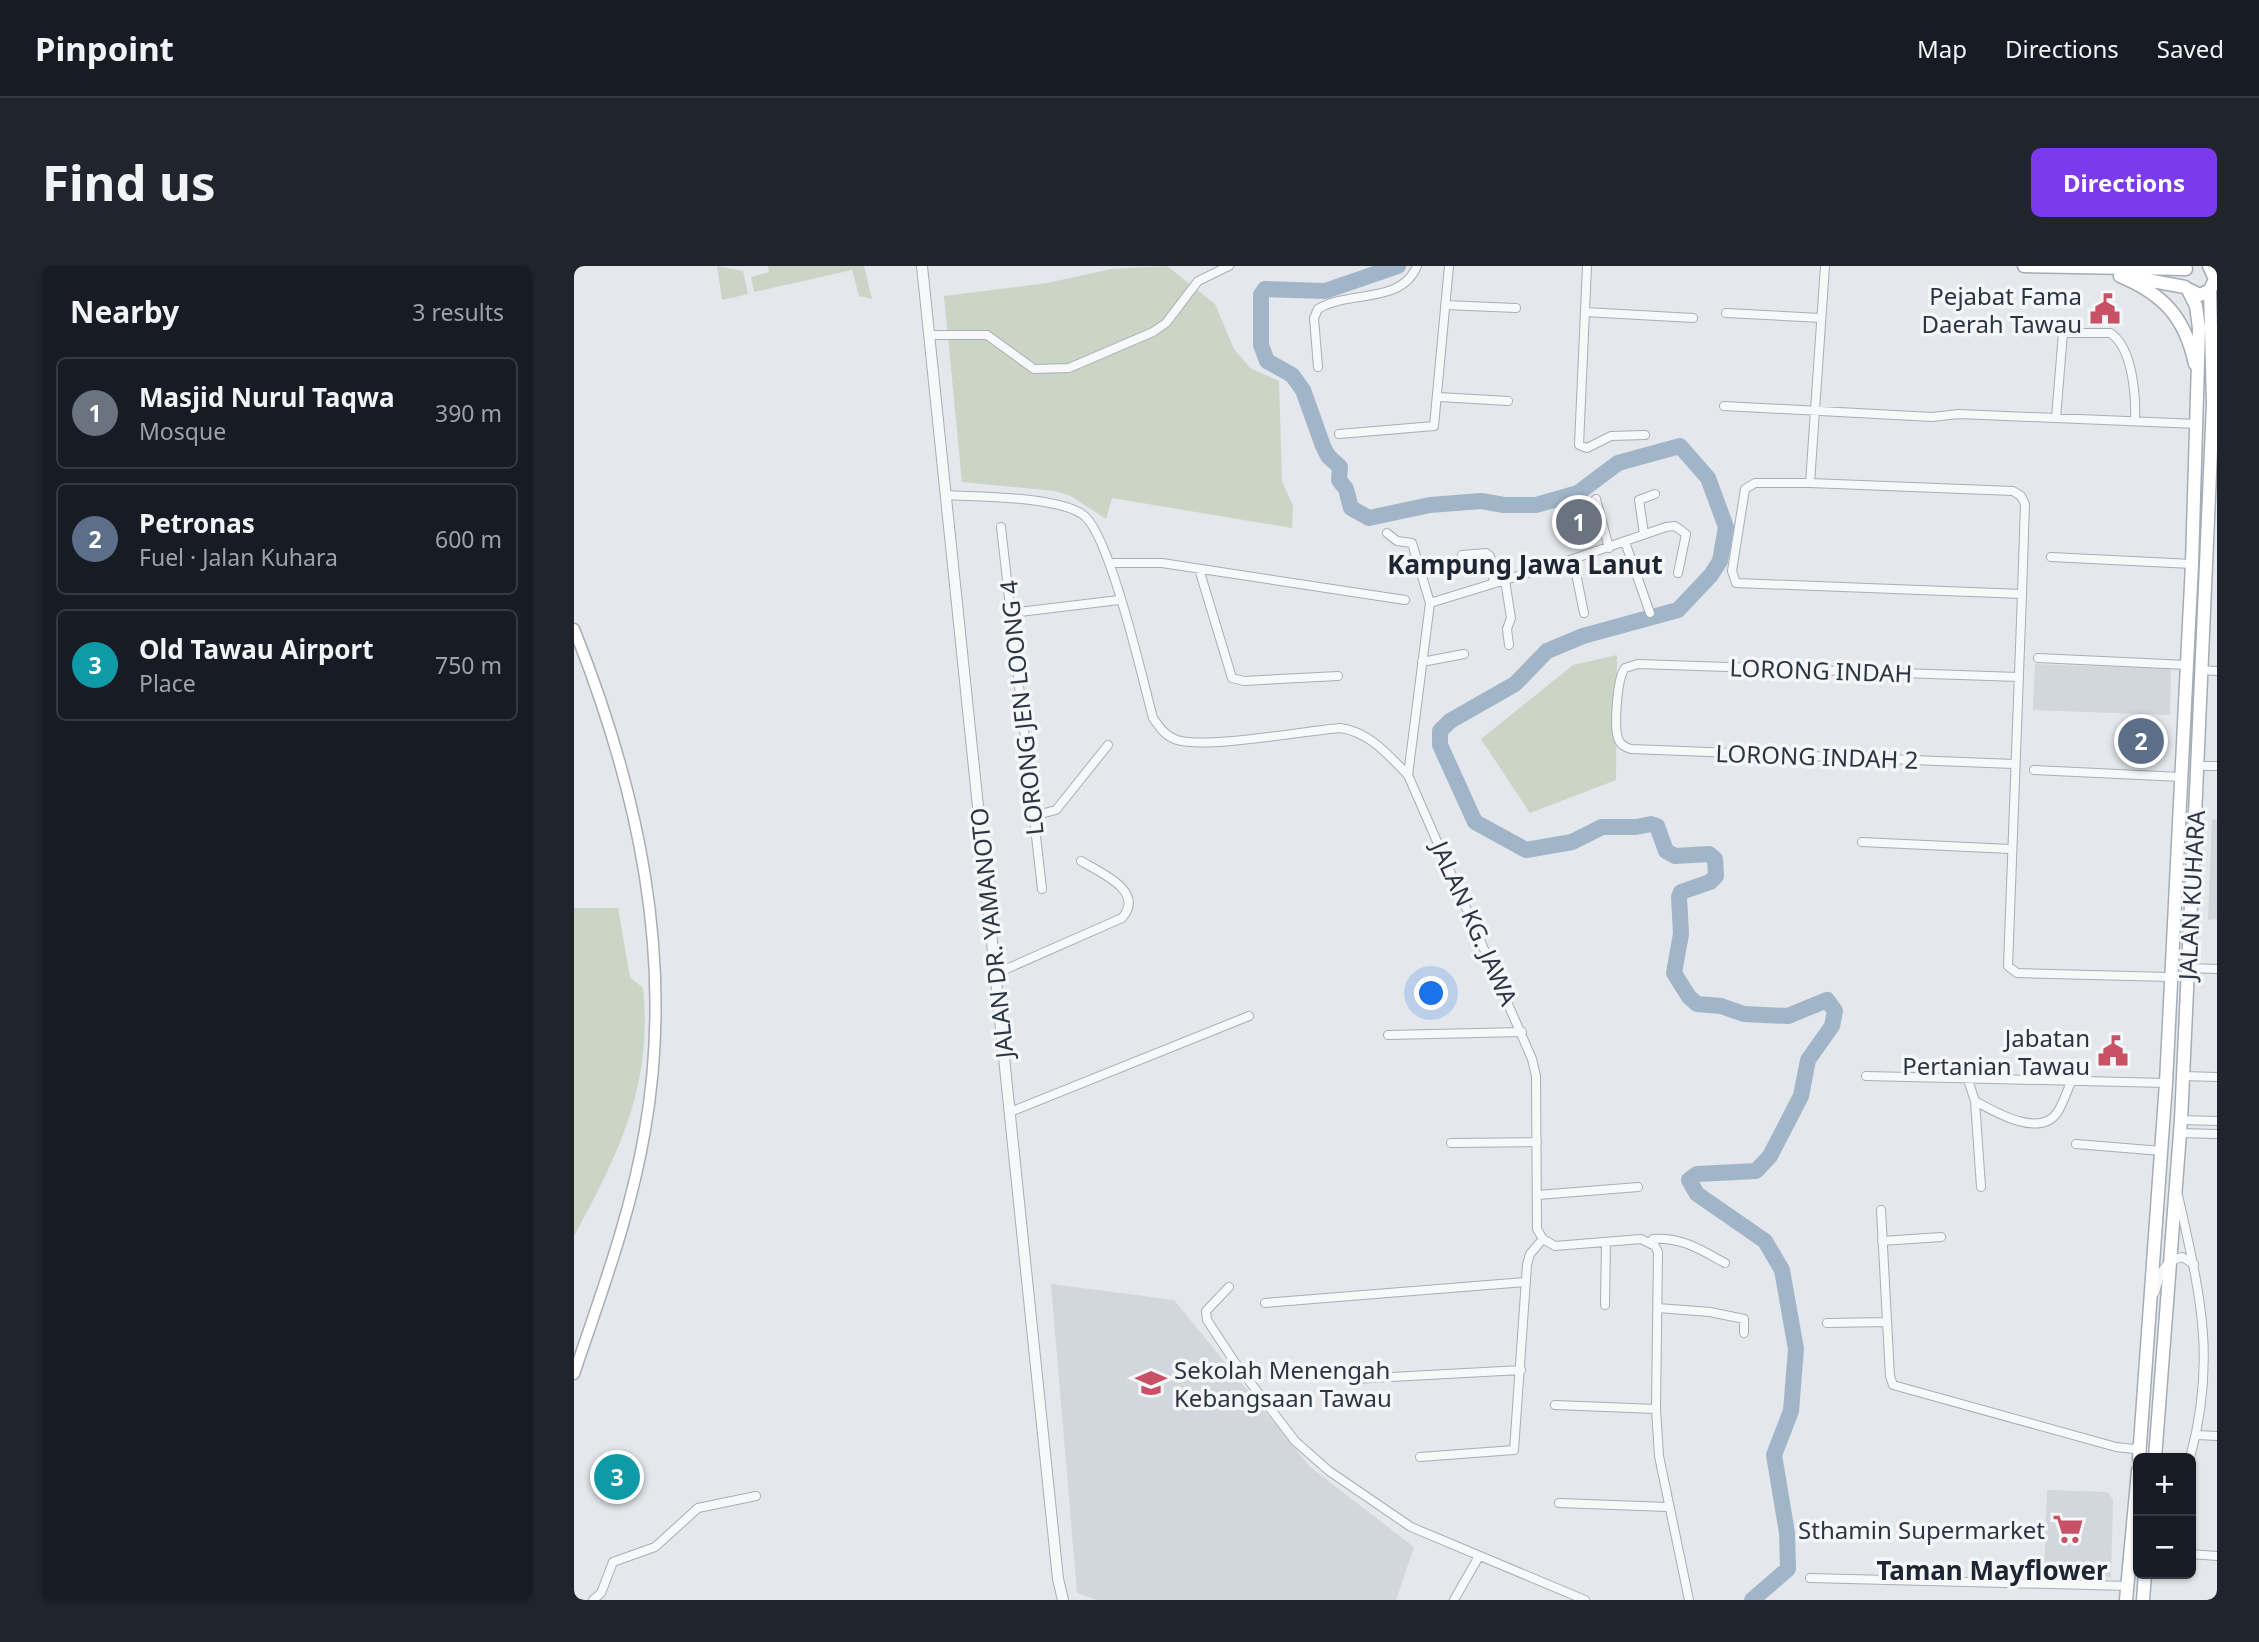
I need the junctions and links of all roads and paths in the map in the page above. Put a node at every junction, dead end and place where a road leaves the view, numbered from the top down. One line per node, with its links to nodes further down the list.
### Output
1 (922, 266): 20 (street, JALAN DR. YAMANOTO)
2 (1229, 266): 20 (street)
3 (1417, 266): 21 (street)
4 (1449, 266): 14 (street)
5 (1587, 266): 16 (street)
6 (1825, 266): 19 (street)
7 (2024, 266): 10 (main road)
8 (2187, 267): 10 (main road); 13 (main road, JALAN KUHARA)
9 (2212, 268): 12 (main road, JALAN KUHARA)
10 (2088, 269): 11 (main road)
11 (2120, 276): 13 (main road); 22 (main road)
12 (2213, 288): 13 (main road); 43 (main road, JALAN KUHARA)
13 (2187, 289): 22 (main road, JALAN KUHARA)
14 (1445, 304): 15 (street); 23 (street)
15 (1516, 309)
16 (1585, 312): 18 (street); 31 (street)
17 (1726, 313): 19 (street)
18 (1693, 318)
19 (1821, 318): 26 (street)
20 (929, 335): 34 (street, JALAN DR. YAMANOTO)
21 (1318, 367)
22 (2199, 382): 29 (main road, JALAN KUHARA)
23 (1439, 397): 24 (street); 30 (street)
24 (1508, 401)
25 (1724, 406): 26 (street)
26 (1815, 411): 27 (street); 32 (street)
27 (2056, 418): 28 (street); 28 (street)
28 (2135, 421): 29 (street)
29 (2197, 424): 46 (main road, JALAN KUHARA)
30 (1339, 434)
31 (1644, 435)
32 (1810, 483): 51 (street); 51 (street)
33 (1655, 494): 38 (street)
34 (946, 495): 45 (street, JALAN KG. JAWA); 83 (street, JALAN DR. YAMANOTO)
35 (1596, 499): 40 (street)
36 (1001, 527): 55 (street, LORONG JEN LOONG 4)
37 (1387, 533): 54 (street)
38 (1644, 534): 39 (street); 48 (street)
39 (1625, 542): 40 (street); 57 (street)
40 (1609, 548): 44 (street)
41 (1462, 555): 50 (street)
42 (2051, 557): 46 (street)
43 (2212, 558): 64 (main road, JALAN KUHARA)
44 (1573, 559): 49 (street); 56 (street)
45 (1111, 563): 47 (street); 52 (street, JALAN KG. JAWA)
46 (2192, 564): 63 (main road, JALAN KUHARA)
47 (1199, 569): 53 (street); 66 (street)
48 (1678, 573)
49 (1505, 580): 50 (street); 59 (street)
50 (1494, 583): 54 (street)
51 (2022, 594): 67 (street)
52 (1119, 600): 55 (street); 74 (street, JALAN KG. JAWA)
53 (1405, 600)
54 (1430, 603): 62 (street)
55 (1011, 613): 76 (street, LORONG JEN LOONG 4)
56 (1584, 613)
57 (1650, 613)
58 (574, 629): 126 (main road)
59 (1509, 645)
60 (1464, 654): 62 (street)
61 (2038, 658): 63 (street)
62 (1422, 662): 74 (street)
63 (2186, 665): 75 (main road, JALAN KUHARA)
64 (2202, 670): 65 (street); 71 (main road, JALAN KUHARA)
65 (2217, 671)
66 (1338, 676)
67 (2018, 677): 68 (street, LORONG INDAH); 70 (street)
68 (1621, 744): 70 (street, LORONG INDAH 2)
69 (1108, 745): 76 (street)
70 (2014, 764): 78 (street)
71 (2197, 766): 72 (street); 81 (main road, JALAN KUHARA)
72 (2217, 766)
73 (2034, 770): 75 (street)
74 (1408, 775): 86 (street, JALAN KG. JAWA)
75 (2182, 777): 84 (main road, JALAN KUHARA)
76 (1033, 816): 80 (street, LORONG JEN LOONG 4)
77 (1863, 842): 78 (street)
78 (2010, 849): 84 (street)
79 (1081, 861): 83 (street)
80 (1042, 889)
81 (2188, 968): 82 (street); 89 (main road, JALAN KUHARA)
82 (2217, 969)
83 (995, 974): 95 (street, JALAN DR. YAMANOTO)
84 (2170, 977): 93 (main road, JALAN KUHARA)
85 (1249, 1016): 95 (street)
86 (1522, 1032): 87 (street); 99 (street, JALAN KG. JAWA)
87 (1388, 1035)
88 (1866, 1076): 91 (street)
89 (2183, 1076): 90 (street); 97 (main road, JALAN KUHARA)
90 (2217, 1077)
91 (1968, 1080): 92 (street); 94 (street)
92 (2071, 1082): 93 (street); 94 (street)
93 (2166, 1083): 102 (main road, JALAN KUHARA)
94 (1975, 1101): 105 (street)
95 (1010, 1112): 149 (street, JALAN DR. YAMANOTO)
96 (2217, 1121): 97 (street)
97 (2180, 1126): 98 (street); 103 (main road, JALAN KUHARA)
98 (2217, 1134)
99 (1537, 1142): 100 (street); 106 (street, JALAN KG. JAWA)
100 (1451, 1143)
101 (2076, 1144): 102 (street)
102 (2162, 1151): 118 (main road, JALAN KUHARA)
103 (2176, 1186): 113 (main road, JALAN KUHARA); 115 (street)
104 (1638, 1187): 106 (street)
105 (1981, 1187)
106 (1538, 1195): 109 (street, JALAN KG. JAWA)
107 (1881, 1210): 110 (street)
108 (1941, 1237): 110 (street)
109 (1543, 1239): 111 (street); 116 (street)
110 (1882, 1241): 122 (street)
111 (1606, 1242): 112 (street); 120 (street)
112 (1650, 1242): 114 (street); 121 (street)
113 (2171, 1261): 115 (street); 118 (street); 135 (main road, JALAN KUHARA)
114 (1725, 1264)
115 (2194, 1264): 127 (street)
116 (1525, 1282): 119 (street); 125 (street)
117 (1229, 1287): 144 (street)
118 (2152, 1302): 133 (main road, JALAN KUHARA)
119 (1265, 1303)
120 (1605, 1305)
121 (1658, 1308): 124 (street); 130 (street)
122 (1886, 1322): 123 (street); 133 (street)
123 (1827, 1323)
124 (1744, 1333)
125 (1521, 1370): 128 (street); 137 (street)
126 (574, 1374)
127 (2213, 1377): 131 (street)
128 (1354, 1379)
129 (1555, 1405): 130 (street)
130 (1656, 1409): 140 (street)
131 (2198, 1435): 132 (street); 136 (street)
132 (2217, 1436)
133 (2141, 1443): 134 (main road, JALAN KUHARA)
134 (2140, 1453)
135 (2155, 1453)
136 (2192, 1453)
137 (1420, 1457)
138 (756, 1496): 148 (street)
139 (1559, 1503): 140 (street)
140 (1668, 1507): 152 (street)
141 (2134, 1516): 147 (main road)
142 (2196, 1554): 143 (street)
143 (2217, 1556)
144 (1478, 1558): 150 (street); 151 (street)
145 (1810, 1578): 147 (street)
146 (2145, 1579): 154 (main road)
147 (2127, 1586): 153 (main road)
148 (593, 1600)
149 (1063, 1600)
150 (1454, 1600)
151 (1585, 1600)
152 (1689, 1600)
153 (2126, 1600)
154 (2143, 1600)

